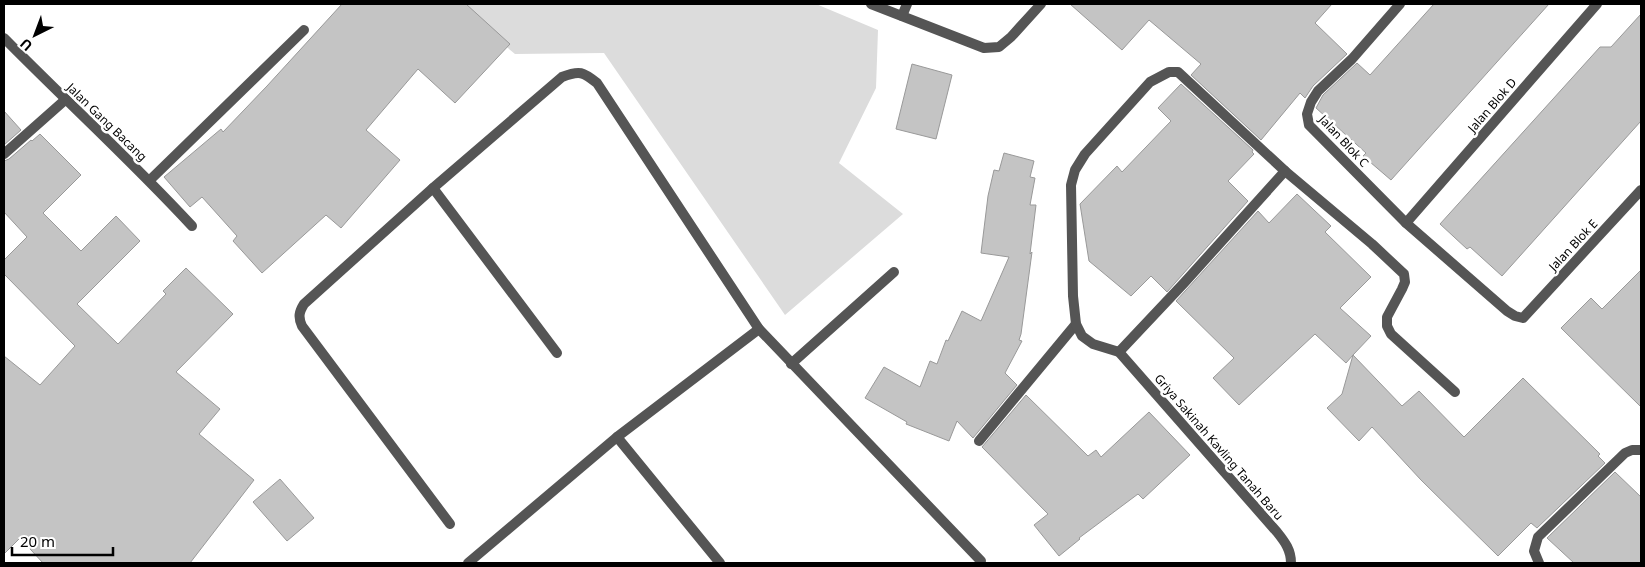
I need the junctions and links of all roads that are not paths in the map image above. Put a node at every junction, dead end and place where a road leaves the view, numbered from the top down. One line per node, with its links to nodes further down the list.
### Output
1 (871, 4): 6 (street)
2 (907, 4): 6 (street)
3 (1041, 4): 6 (street)
4 (1400, 4): 15 (street, Jalan Blok C)
5 (1597, 4): 15 (street, Jalan Blok D)
6 (902, 16)
7 (304, 30): 12 (street)
8 (4, 38): 9 (street, Jalan Gang Bacang)
9 (65, 100): 10 (street); 12 (street, Jalan Gang Bacang)
10 (4, 154)
11 (1285, 171): 19 (street); 21 (street); 24 (street)
12 (150, 180): 16 (street, Jalan Gang Bacang)
13 (433, 188): 20 (street); 22 (street); 28 (street)
14 (1641, 190): 18 (street, Jalan Blok E)
15 (1406, 224): 18 (street, Jalan Blok C)
16 (192, 226)
17 (894, 272): 23 (street)
18 (1524, 318)
19 (1076, 324): 21 (street); 26 (street)
20 (758, 329): 23 (street); 25 (street)
21 (1119, 352): 32 (street, Griya Sakinah Kavling Tanah Baru)
22 (557, 353)
23 (791, 364): 29 (street)
24 (1455, 392)
25 (617, 437): 30 (street); 31 (street)
26 (979, 440)
27 (1641, 450): 33 (street)
28 (450, 524)
29 (981, 561)
30 (471, 562)
31 (720, 563)
32 (1291, 563)
33 (1539, 563)

